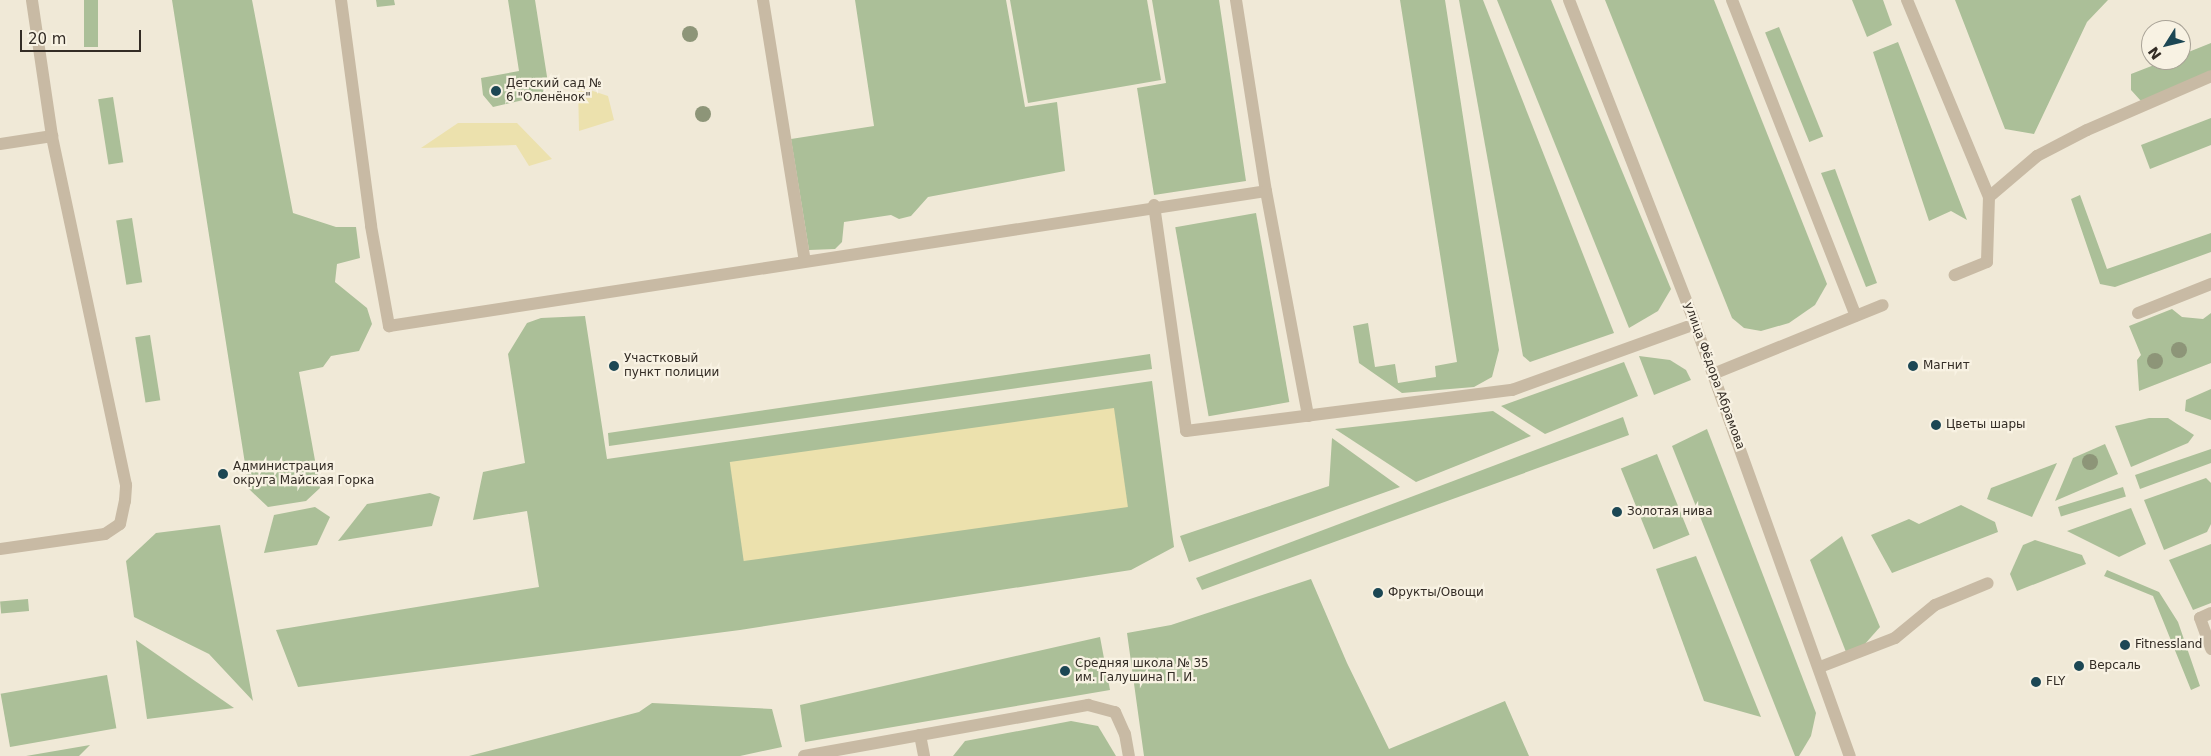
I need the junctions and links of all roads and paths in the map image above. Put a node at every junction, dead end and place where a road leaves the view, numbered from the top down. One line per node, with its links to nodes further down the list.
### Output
1 (32, 0): 9 (street)
2 (341, 0): 14 (street)
3 (763, 0): 14 (street)
4 (1236, 0): 11 (street)
5 (1569, 0): 20 (street, улица Фёдора Абрамова)
6 (1732, 0): 19 (street)
7 (1907, 0): 12 (street)
8 (2211, 76): 12 (street)
9 (52, 136): 10 (street); 23 (street)
10 (0, 144)
11 (1266, 190): 13 (street); 22 (street)
12 (1989, 197): 15 (street)
13 (1154, 205): 14 (street); 22 (street)
14 (805, 261)
15 (1955, 275)
16 (2211, 284): 18 (street)
17 (1883, 305): 19 (street)
18 (2138, 313)
19 (1856, 316): 21 (street)
20 (1695, 324): 21 (street, улица Фёдора Абрамова); 22 (street)
21 (1713, 374): 27 (street, улица Фёдора Абрамова)
22 (1308, 416)
23 (0, 549)
24 (1988, 583): 27 (street)
25 (2211, 613): 26 (street)
26 (2211, 649)
27 (1820, 667): 32 (street, улица Фёдора Абрамова)
28 (920, 735): 29 (street); 30 (street); 31 (street)
29 (804, 756)
30 (924, 756)
31 (1129, 756)
32 (1850, 756)

